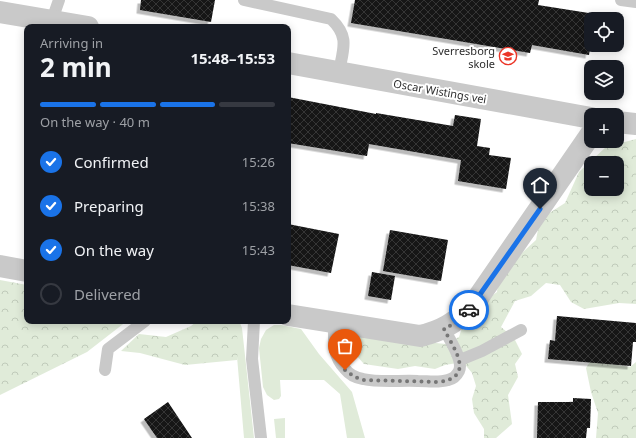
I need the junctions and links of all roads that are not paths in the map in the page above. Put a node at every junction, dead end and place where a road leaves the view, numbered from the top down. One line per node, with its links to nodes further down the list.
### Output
1 (59, 0): 6 (lane)
2 (244, 0): 9 (lane)
3 (621, 0): 4 (lane)
4 (636, 2)
5 (0, 12): 6 (street)
6 (52, 20): 7 (street)
7 (73, 24)
8 (291, 64): 9 (street, Oscar Wistings vei)
9 (338, 72): 10 (street, Oscar Wistings vei)
10 (584, 117)
11 (624, 123): 12 (street)
12 (636, 124)
13 (584, 144): 20 (street)
14 (0, 266): 15 (street)
15 (24, 270)
16 (291, 316): 17 (street)
17 (334, 323): 20 (street); 22 (lane)
18 (141, 324): 23 (lane)
19 (254, 324): 24 (lane)
20 (444, 329): 22 (lane)
21 (521, 330): 22 (lane)
22 (460, 360)
23 (105, 370)
24 (262, 438)

